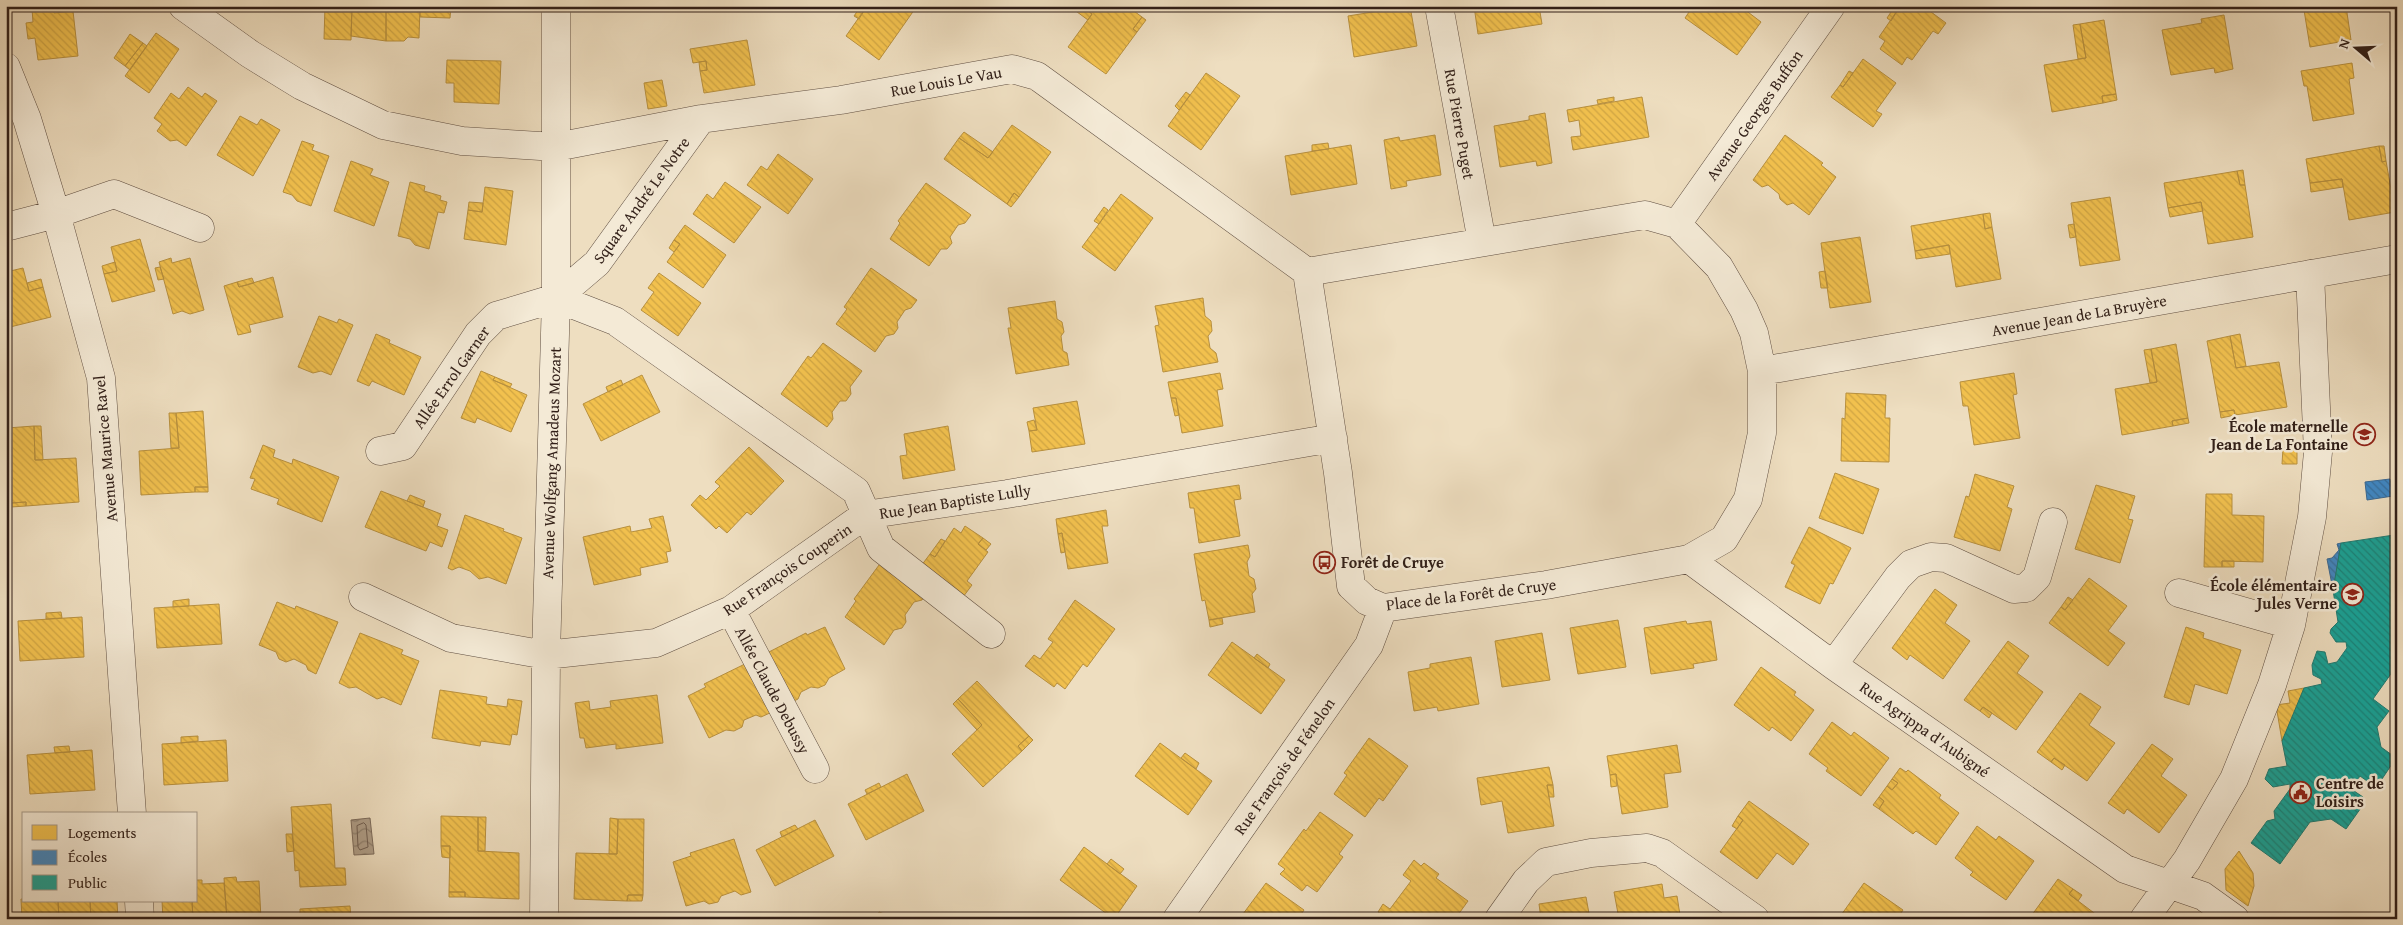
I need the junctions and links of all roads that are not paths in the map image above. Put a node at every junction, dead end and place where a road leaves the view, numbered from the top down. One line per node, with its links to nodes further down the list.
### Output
1 (183, 6): 7 (street, Rue Louis Le Vau)
2 (556, 6): 7 (street, Avenue Wolfgang Amadeus Mozart)
3 (1440, 6): 12 (street, Rue Pierre Puget)
4 (1831, 6): 9 (street, Avenue Georges Buffon)
5 (6, 67): 8 (street, Avenue Maurice Ravel)
6 (701, 119): 7 (street, Rue Louis Le Vau); 14 (street, Rue Louis Le Vau); 16 (street, Square André Le Notre)
7 (556, 147): 16 (street, Avenue Wolfgang Amadeus Mozart)
8 (56, 214): 10 (street); 11 (street); 32 (street, Avenue Maurice Ravel)
9 (1677, 224): 12 (street, Place de la Forêt de Cruye); 17 (street, Place de la Forêt de Cruye)
10 (6, 227)
11 (200, 228)
12 (1482, 242): 14 (street, Place de la Forêt de Cruye)
13 (2397, 259): 15 (street, Avenue Jean de La Bruyère)
14 (1307, 272): 18 (street, Place de la Forêt de Cruye)
15 (2310, 274): 17 (street, Avenue Jean de La Bruyère); 27 (street)
16 (556, 298): 19 (street, Allée Errol Garner); 20 (street, Rue Jean Baptiste Lully); 29 (street, Avenue Wolfgang Amadeus Mozart)
17 (1762, 371): 22 (street, Place de la Forêt de Cruye)
18 (1333, 438): 20 (street, Rue Jean Baptiste Lully); 25 (street, Place de la Forêt de Cruye)
19 (380, 451)
20 (866, 515): 26 (street, Rue François Couperin); 28 (street)
21 (2053, 522): 30 (street)
22 (1688, 559): 25 (street, Place de la Forêt de Cruye); 30 (street, Rue Agrippa d'Aubigné)
23 (2179, 593): 27 (street)
24 (363, 597): 29 (street, Rue François Couperin)
25 (1383, 608): 37 (street, Rue François de Fénelon)
26 (731, 610): 29 (street, Rue François Couperin); 31 (street, Allée Claude Debussy)
27 (2292, 625): 33 (street)
28 (991, 634)
29 (546, 655): 36 (street, Avenue Wolfgang Amadeus Mozart)
30 (1832, 664): 33 (street, Rue Agrippa d'Aubigné)
31 (815, 770)
32 (132, 812)
33 (2170, 884): 40 (street); 41 (street, Rue Agrippa d'Aubigné)
34 (139, 902): 35 (street)
35 (140, 919)
36 (544, 919)
37 (1177, 919)
38 (1499, 919): 39 (street)
39 (1755, 919)
40 (2144, 919)
41 (2235, 919)

